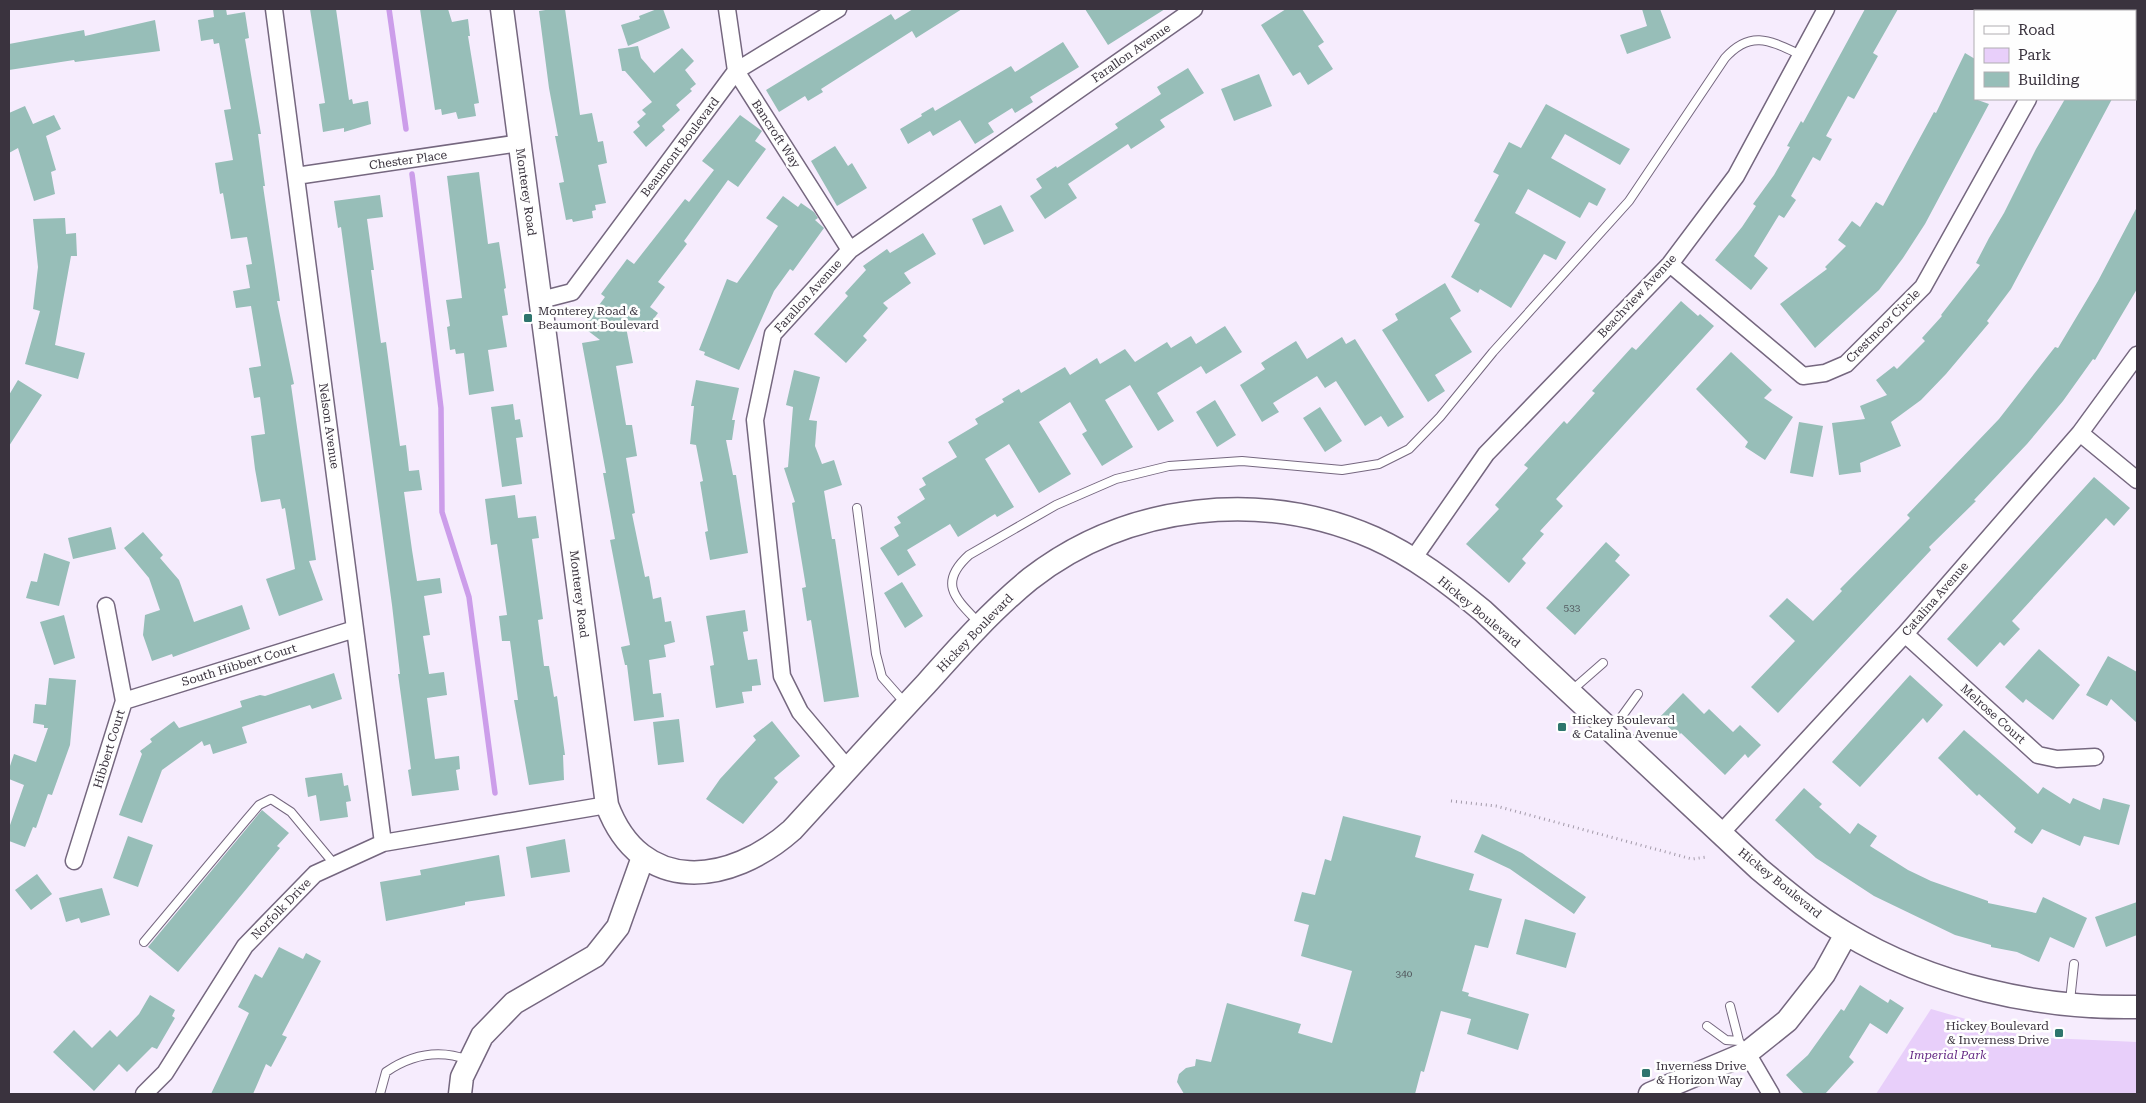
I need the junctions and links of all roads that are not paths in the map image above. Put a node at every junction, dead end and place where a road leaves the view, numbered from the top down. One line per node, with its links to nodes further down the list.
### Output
1 (274, 9): 11 (street, Nelson Avenue)
2 (502, 9): 10 (main road, Monterey Road)
3 (727, 9): 8 (street, Bancroft Way)
4 (838, 9): 8 (street, Beaumont Boulevard)
5 (1194, 9): 12 (street, Farallon Avenue)
6 (1826, 9): 7 (street, Beachview Avenue)
7 (1801, 55): 13 (street, Beachview Avenue); 21 (lane)
8 (736, 71): 12 (street, Bancroft Way); 14 (street, Beaumont Boulevard)
9 (2027, 100): 13 (street, Crestmoor Circle)
10 (520, 143): 11 (street, Chester Place); 14 (main road, Monterey Road)
11 (296, 176): 22 (street, Nelson Avenue)
12 (850, 250): 31 (street, Farallon Avenue)
13 (1670, 264): 19 (street, Beachview Avenue)
14 (541, 300): 32 (main road, Monterey Road)
15 (2137, 355): 16 (street, Catalina Avenue)
16 (2080, 432): 17 (street); 23 (street, Catalina Avenue)
17 (2137, 480)
18 (857, 508): 28 (lane)
19 (1413, 559): 21 (main road, Hickey Boulevard); 25 (main road, Hickey Boulevard)
20 (106, 606): 27 (street, Hibbert Court)
21 (980, 624): 28 (main road, Hickey Boulevard)
22 (355, 629): 27 (street, South Hibbert Court); 34 (street, Nelson Avenue)
23 (1905, 634): 30 (street, Melrose Court); 33 (street, Catalina Avenue)
24 (1603, 663): 25 (lane)
25 (1570, 692): 29 (main road, Hickey Boulevard)
26 (1638, 694): 29 (lane)
27 (124, 701): 36 (street, Hibbert Court)
28 (907, 705): 31 (main road, Hickey Boulevard)
29 (1611, 732): 33 (main road, Hickey Boulevard)
30 (2095, 757)
31 (848, 769): 35 (main road, Hickey Boulevard)
32 (607, 805): 34 (street, Norfolk Drive); 35 (main road, Monterey Road)
33 (1720, 833): 38 (main road, Hickey Boulevard)
34 (383, 843): 37 (street, Norfolk Drive)
35 (642, 857): 46 (main road)
36 (74, 861)
37 (335, 865): 39 (lane); 47 (street, Norfolk Drive)
38 (1846, 934): 41 (main road, Hickey Boulevard); 45 (main road)
39 (144, 942)
40 (2074, 964): 41 (lane)
41 (2070, 1005): 43 (main road, Hickey Boulevard)
42 (1730, 1006): 45 (lane)
43 (2137, 1007)
44 (1707, 1026): 45 (lane)
45 (1743, 1047): 50 (main road); 51 (street)
46 (470, 1060): 48 (lane); 49 (main road)
47 (144, 1094)
48 (380, 1094)
49 (460, 1094)
50 (1650, 1094)
51 (1771, 1094)

